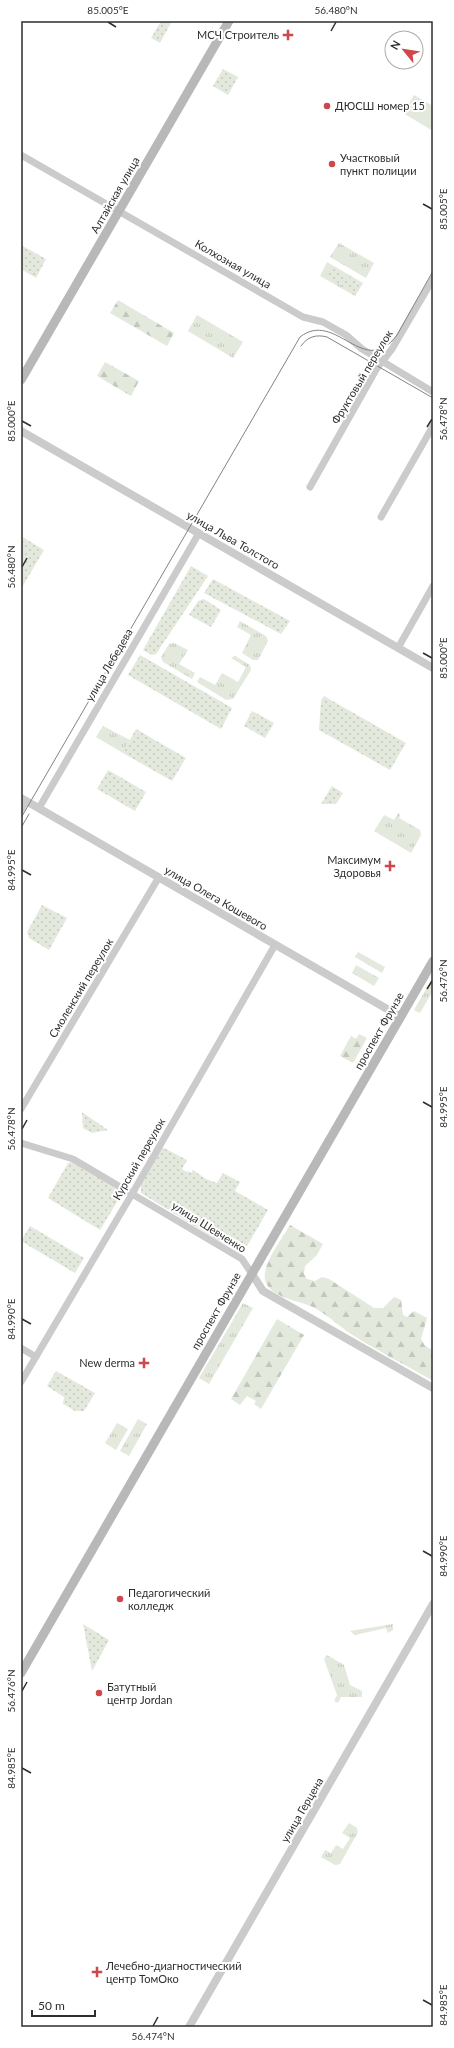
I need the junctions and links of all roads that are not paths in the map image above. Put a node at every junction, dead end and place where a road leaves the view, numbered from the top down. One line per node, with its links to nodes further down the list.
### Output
1 (229, 21): 3 (main road, Алтайская улица)
2 (21, 155): 3 (street, Колхозная улица)
3 (120, 212): 5 (street, Колхозная улица); 6 (main road, Алтайская улица)
4 (433, 279): 5 (street, Фруктовый переулок)
5 (382, 362): 7 (street, Колхозная улица); 10 (street, Фруктовый переулок)
6 (21, 380)
7 (433, 392)
8 (433, 426): 11 (street)
9 (21, 431): 12 (street, улица Льва Толстого)
10 (310, 487)
11 (381, 517)
12 (199, 533): 14 (street, улица Льва Толстого); 17 (street, улица Лебедева)
13 (433, 586): 14 (street)
14 (398, 648): 15 (street, улица Льва Толстого)
15 (433, 668)
16 (24, 799): 17 (street, улица Олега Кошевого); 18 (street)
17 (39, 808): 19 (street, улица Олега Кошевого)
18 (21, 810)
19 (159, 877): 20 (street, улица Олега Кошевого); 23 (street, Смоленский переулок)
20 (275, 945): 22 (street, улица Олега Кошевого); 25 (street, Курский переулок)
21 (433, 961): 22 (main road, проспект Фрунзе)
22 (401, 1017): 26 (main road, проспект Фрунзе)
23 (21, 1109)
24 (21, 1143): 25 (street, улица Шевченко)
25 (132, 1194): 26 (street, улица Шевченко); 28 (street, Курский переулок)
26 (252, 1274): 30 (street, улица Шевченко); 32 (main road, проспект Фрунзе)
27 (21, 1348): 28 (street)
28 (36, 1357): 29 (street, Курский переулок)
29 (21, 1382)
30 (433, 1388)
31 (433, 1604): 33 (street, улица Герцена)
32 (21, 1673)
33 (189, 2027)

